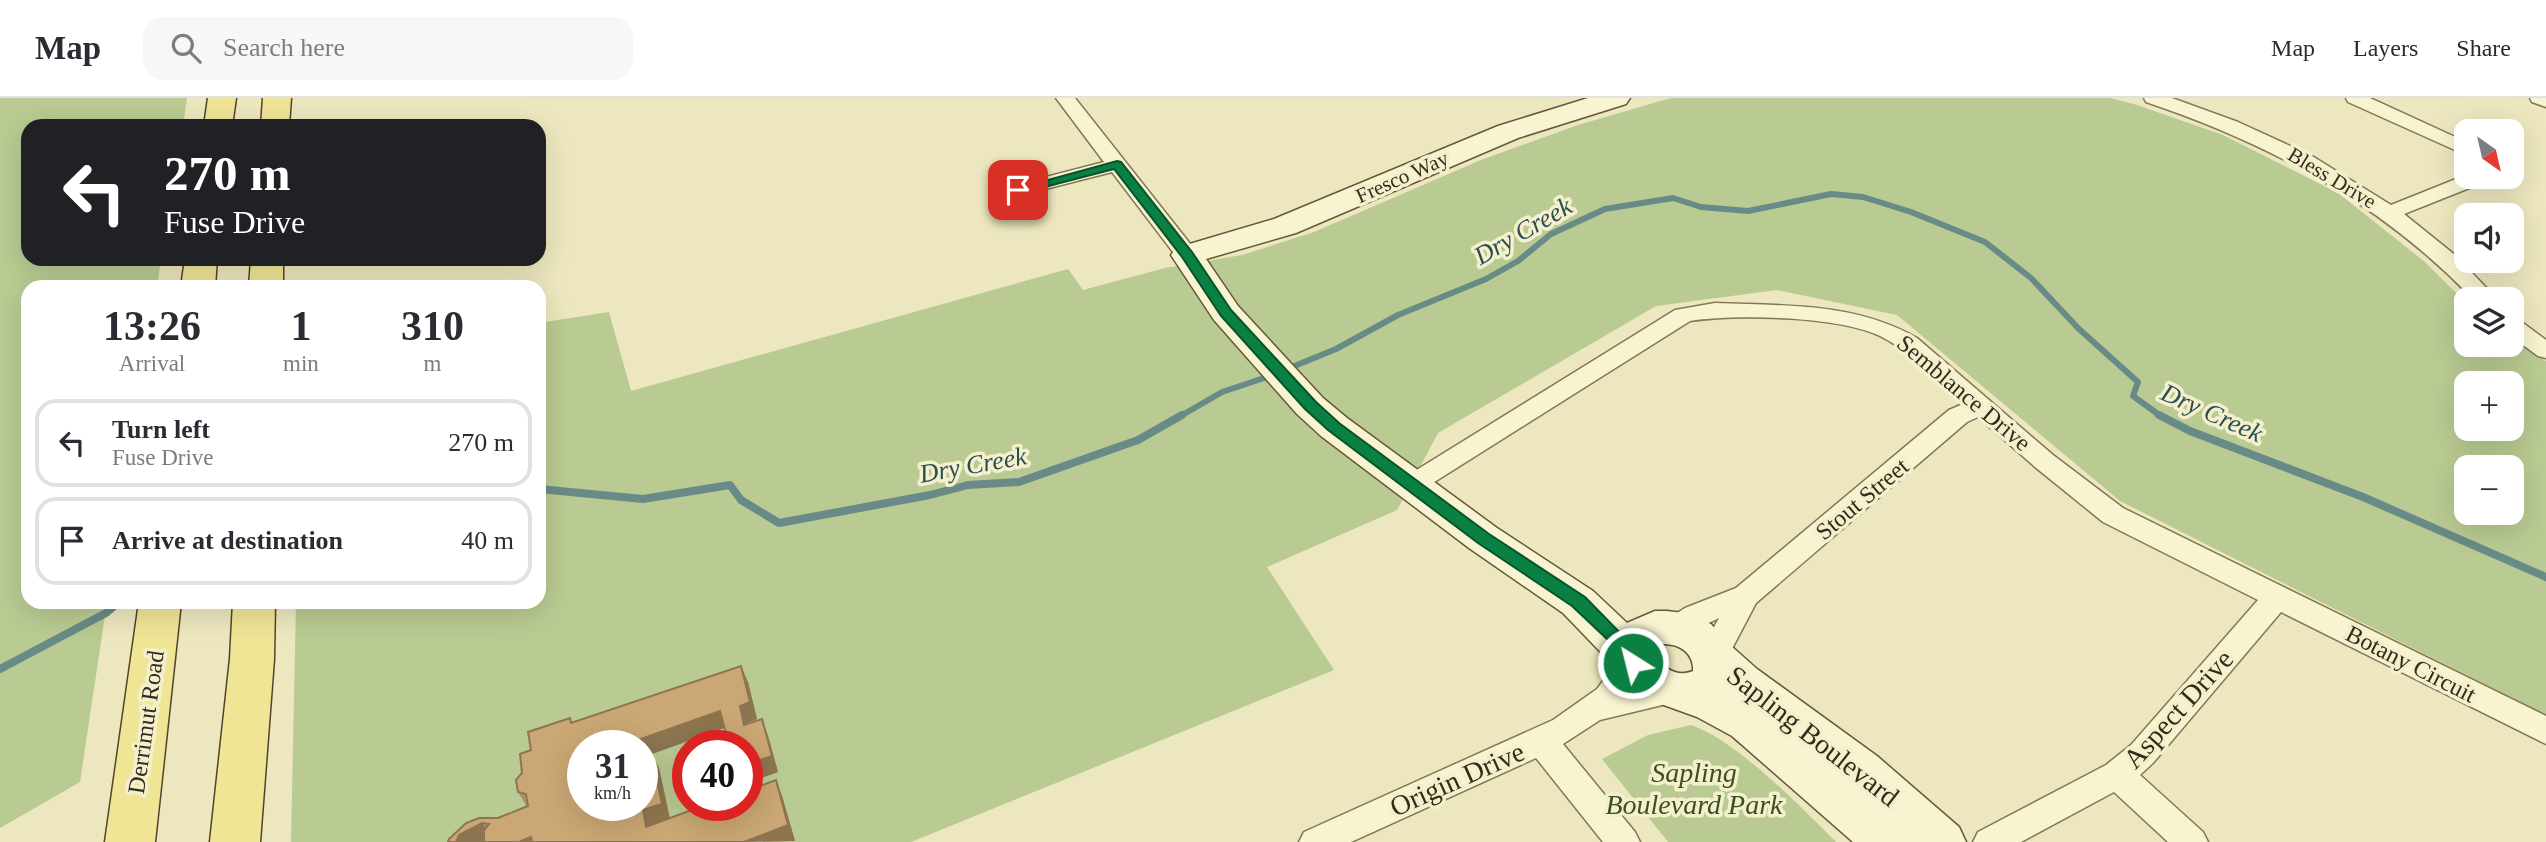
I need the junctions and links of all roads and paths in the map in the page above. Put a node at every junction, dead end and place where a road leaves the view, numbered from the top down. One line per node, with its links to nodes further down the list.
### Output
1 (222, 98): 9 (main road)
2 (277, 98): 10 (main road)
3 (1065, 98): 12 (street)
4 (1616, 98): 16 (street, Fresco Way)
5 (2153, 98): 15 (street, Bless Drive)
6 (2355, 98): 11 (street)
7 (2539, 98): 8 (street)
8 (2546, 101)
9 (219, 119)
10 (276, 119)
11 (2454, 143)
12 (1117, 165): 14 (street); 16 (street)
13 (2454, 187): 15 (street)
14 (1018, 190)
15 (2389, 213): 17 (street, Bless Drive)
16 (1187, 255): 21 (street)
17 (2474, 287)
18 (2524, 335): 19 (street)
19 (2546, 351)
20 (1980, 406): 21 (street, Semblance Drive); 22 (street, Stout Street); 23 (street, Semblance Drive)
21 (1412, 485): 24 (street)
22 (1746, 596): 27 (street, Stout Street); 28 (street, Stout Street)
23 (2277, 597): 32 (street, Botany Circuit); 34 (street, Aspect Drive)
24 (1578, 602): 27 (street); 29 (street)
25 (159, 609): 35 (main road, Derrimut Road)
26 (254, 611): 36 (main road)
27 (1670, 627): 28 (street); 29 (street)
28 (1715, 656): 30 (street); 40 (street, Sapling Boulevard)
29 (1633, 659): 30 (street); 31 (street, Origin Drive)
30 (1675, 692): 31 (street, Origin Drive); 39 (street, Sapling Boulevard)
31 (1595, 710): 33 (street, Origin Drive)
32 (2546, 731)
33 (1542, 741): 37 (street, Origin Drive); 38 (street)
34 (2117, 775): 41 (street, Aspect Drive); 42 (street)
35 (130, 842)
36 (235, 842)
37 (1316, 842)
38 (1623, 842)
39 (1888, 842)
40 (1941, 842)
41 (1990, 842)
42 (2191, 842)

